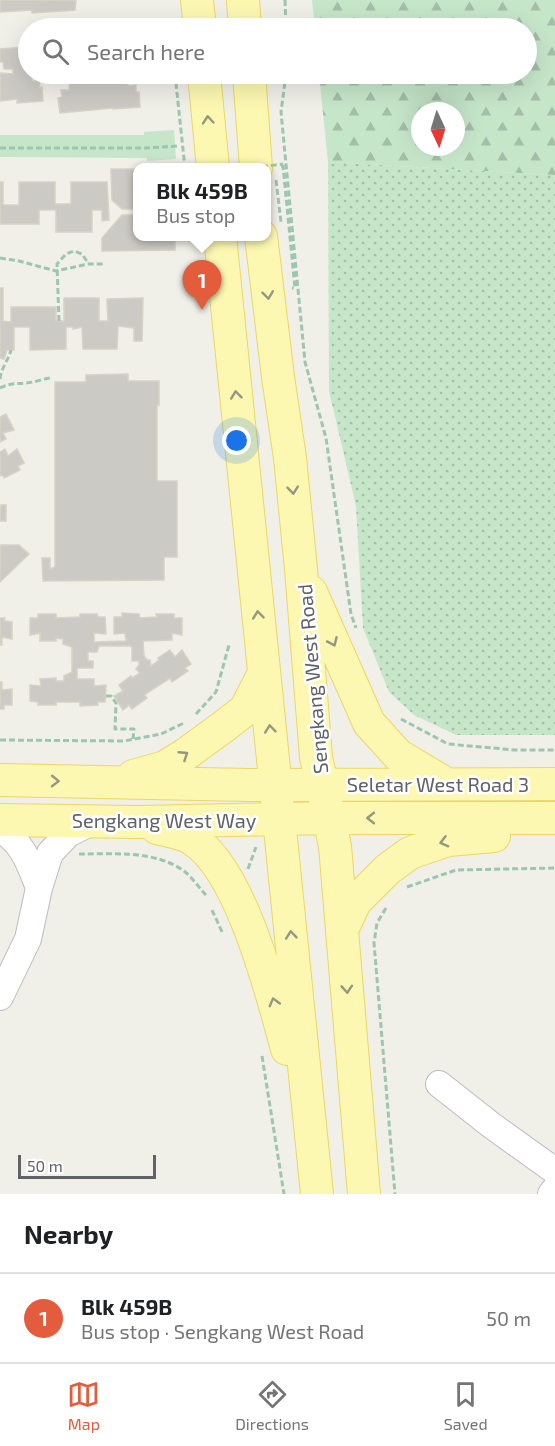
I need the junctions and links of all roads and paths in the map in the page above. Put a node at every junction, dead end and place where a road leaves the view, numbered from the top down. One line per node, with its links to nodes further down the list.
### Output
1 (197, 0): 4 (main road)
2 (243, 0): 5 (main road)
3 (285, 0): 6 (path)
4 (190, 18)
5 (244, 18)
6 (286, 18)
7 (176, 84): 13 (path)
8 (205, 84): 14 (main road, one-way to 8)
9 (251, 84): 15 (main road)
10 (284, 84): 25 (path)
11 (177, 146): 12 (path)
12 (0, 148)
13 (184, 163)
14 (213, 163)
15 (266, 163)
16 (271, 166): 23 (path)
17 (220, 241): 33 (main road, one-way to 17)
18 (261, 241): 30 (main road, Sengkang West Road, one-way to 30)
19 (0, 258): 22 (path)
20 (88, 264): 21 (path); 22 (path); 22 (path)
21 (104, 264)
22 (56, 271): 24 (path)
23 (291, 289)
24 (59, 321)
25 (303, 321): 26 (path); 31 (path)
26 (294, 322)
27 (11, 350): 29 (path)
28 (50, 378): 29 (path)
29 (0, 384)
30 (302, 569): 41 (main road, one-way to 41); 44 (main road, Sengkang West Road)
31 (358, 633)
32 (229, 645): 36 (path)
33 (264, 673): 40 (main road, one-way to 33); 42 (main road, one-way to 33)
34 (106, 696): 36 (path)
35 (398, 717): 38 (path)
36 (133, 739): 37 (path)
37 (0, 740)
38 (555, 750)
39 (0, 780): 40 (main road, Sengkang West Way, one-way to 40)
40 (110, 782): 42 (main road, Sengkang West Way)
41 (445, 783): 43 (main road, Seletar West Road 3); 44 (main road, Seletar West Road 3)
42 (276, 784): 44 (main road, Sengkang West Way); 46 (main road)
43 (555, 784)
44 (322, 785): 45 (main road, Sengkang West Road)
45 (329, 818): 46 (main road, Sengkang West Way); 50 (main road, Seletar West Road 3, one-way to 45); 59 (main road, Sengkang West Road)
46 (280, 819): 49 (main road, Sengkang West Way); 64 (main road, one-way to 46)
47 (0, 820): 48 (main road, Sengkang West Way)
48 (94, 821): 49 (main road, Sengkang West Way); 52 (street)
49 (137, 822): 64 (main road, one-way to 49)
50 (551, 826): 59 (main road, one-way to 59)
51 (0, 830): 54 (street)
52 (50, 853): 54 (street); 56 (path)
53 (555, 868): 55 (path)
54 (39, 888): 61 (street)
55 (404, 888)
56 (206, 895)
57 (210, 905): 60 (path)
58 (388, 905): 70 (path)
59 (342, 930): 69 (main road, Sengkang West Road, one-way to 69)
60 (224, 936)
61 (0, 997)
62 (262, 1055): 67 (path)
63 (439, 1084): 65 (street)
64 (311, 1140): 68 (main road)
65 (555, 1171)
66 (555, 1189): 71 (street)
67 (284, 1194)
68 (317, 1194)
69 (364, 1194)
70 (395, 1194)
71 (551, 1194)

